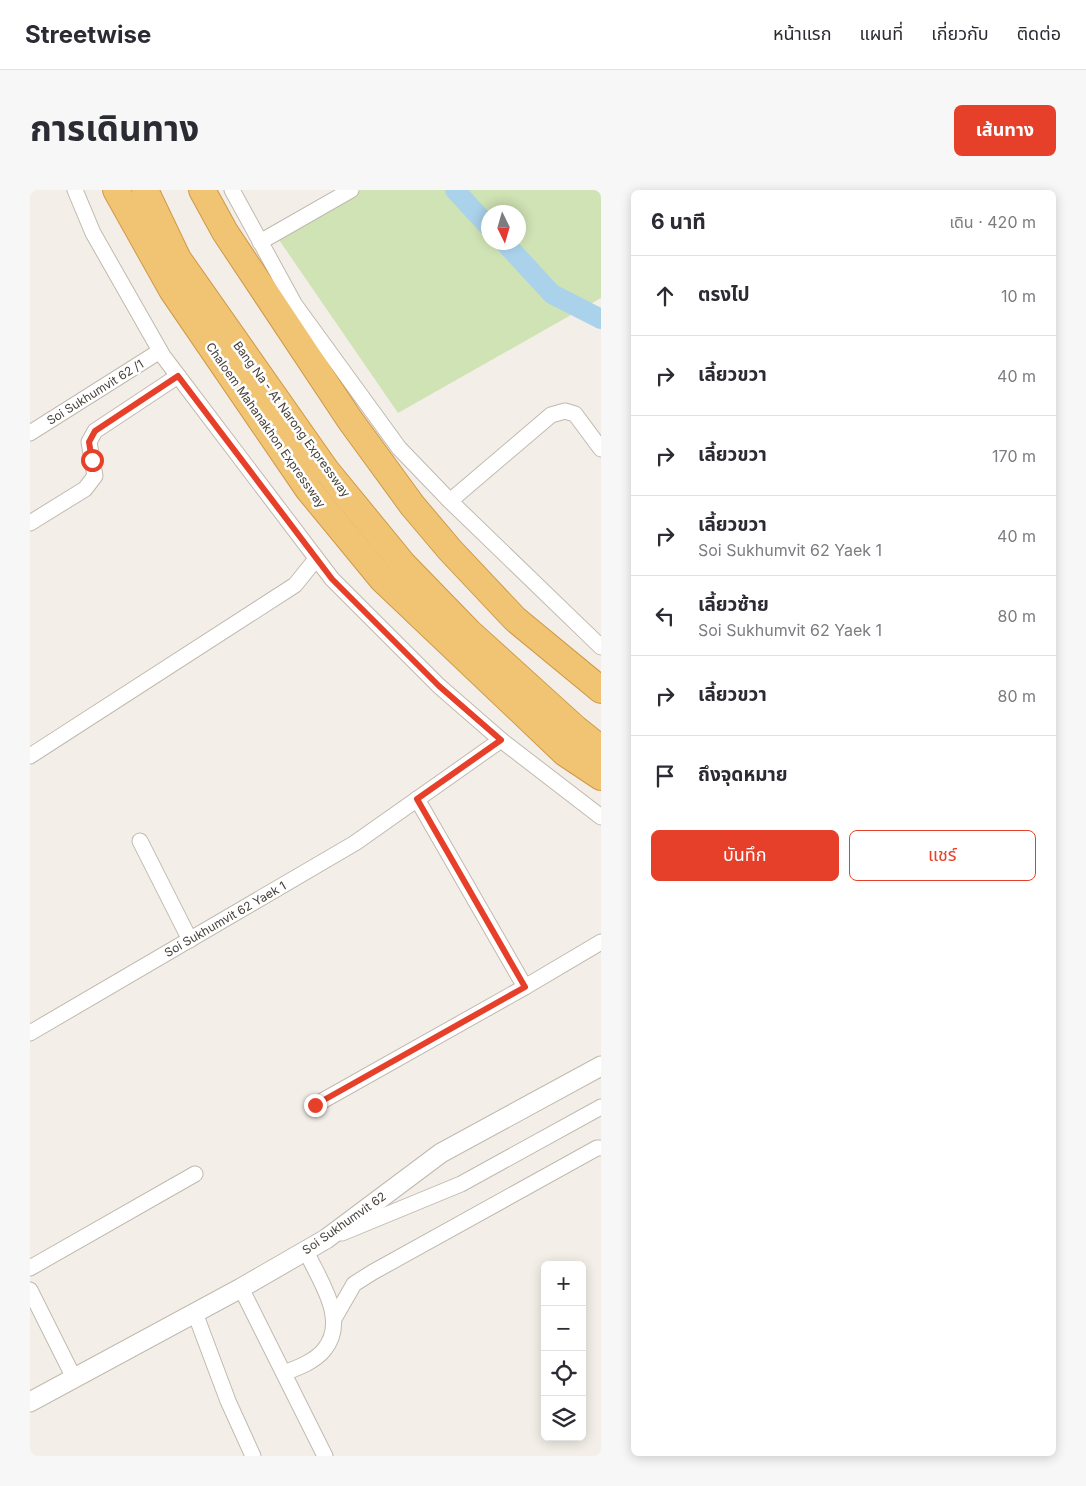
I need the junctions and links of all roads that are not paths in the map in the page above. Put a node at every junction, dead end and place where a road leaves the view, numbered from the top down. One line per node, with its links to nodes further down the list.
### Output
1 (75, 190): 9 (street)
2 (116, 190): 22 (highway, Chaloem Mahanakhon Expressway)
3 (145, 190): 20 (highway, Bang Na - At Narong Expressway)
4 (161, 190): 18 (highway)
5 (202, 190): 17 (highway)
6 (232, 190): 8 (street)
7 (351, 190): 8 (street)
8 (260, 242): 13 (street)
9 (160, 351): 10 (street); 11 (street, Soi Sukhumvit 62 /1)
10 (178, 376): 14 (street); 15 (street)
11 (32, 427)
12 (601, 449): 13 (street)
13 (450, 501): 16 (street)
14 (30, 523)
15 (316, 559): 19 (street); 21 (street)
16 (601, 647)
17 (601, 690)
18 (601, 726)
19 (501, 740): 23 (street, Soi Sukhumvit 62 Yaek 1); 24 (street)
20 (601, 748)
21 (30, 756)
22 (601, 777)
23 (417, 799): 26 (street, Soi Sukhumvit 62 Yaek 1); 28 (street)
24 (601, 817)
25 (140, 841): 26 (street)
26 (190, 940): 29 (street, Soi Sukhumvit 62 Yaek 1)
27 (601, 942): 28 (street)
28 (525, 987): 31 (street)
29 (30, 1033)
30 (601, 1066): 35 (street, Soi Sukhumvit 62)
31 (315, 1105)
32 (601, 1107): 35 (street)
33 (601, 1148): 41 (street)
34 (194, 1174): 37 (street)
35 (326, 1239): 36 (street, Soi Sukhumvit 62)
36 (306, 1251): 38 (street, Soi Sukhumvit 62); 41 (street)
37 (30, 1268)
38 (241, 1288): 40 (street, Soi Sukhumvit 62); 42 (street)
39 (30, 1290): 43 (street)
40 (195, 1313): 43 (street, Soi Sukhumvit 62); 45 (street)
41 (335, 1317): 42 (street)
42 (284, 1374): 46 (street)
43 (74, 1378): 44 (street, Soi Sukhumvit 62)
44 (30, 1402)
45 (253, 1456)
46 (325, 1456)

